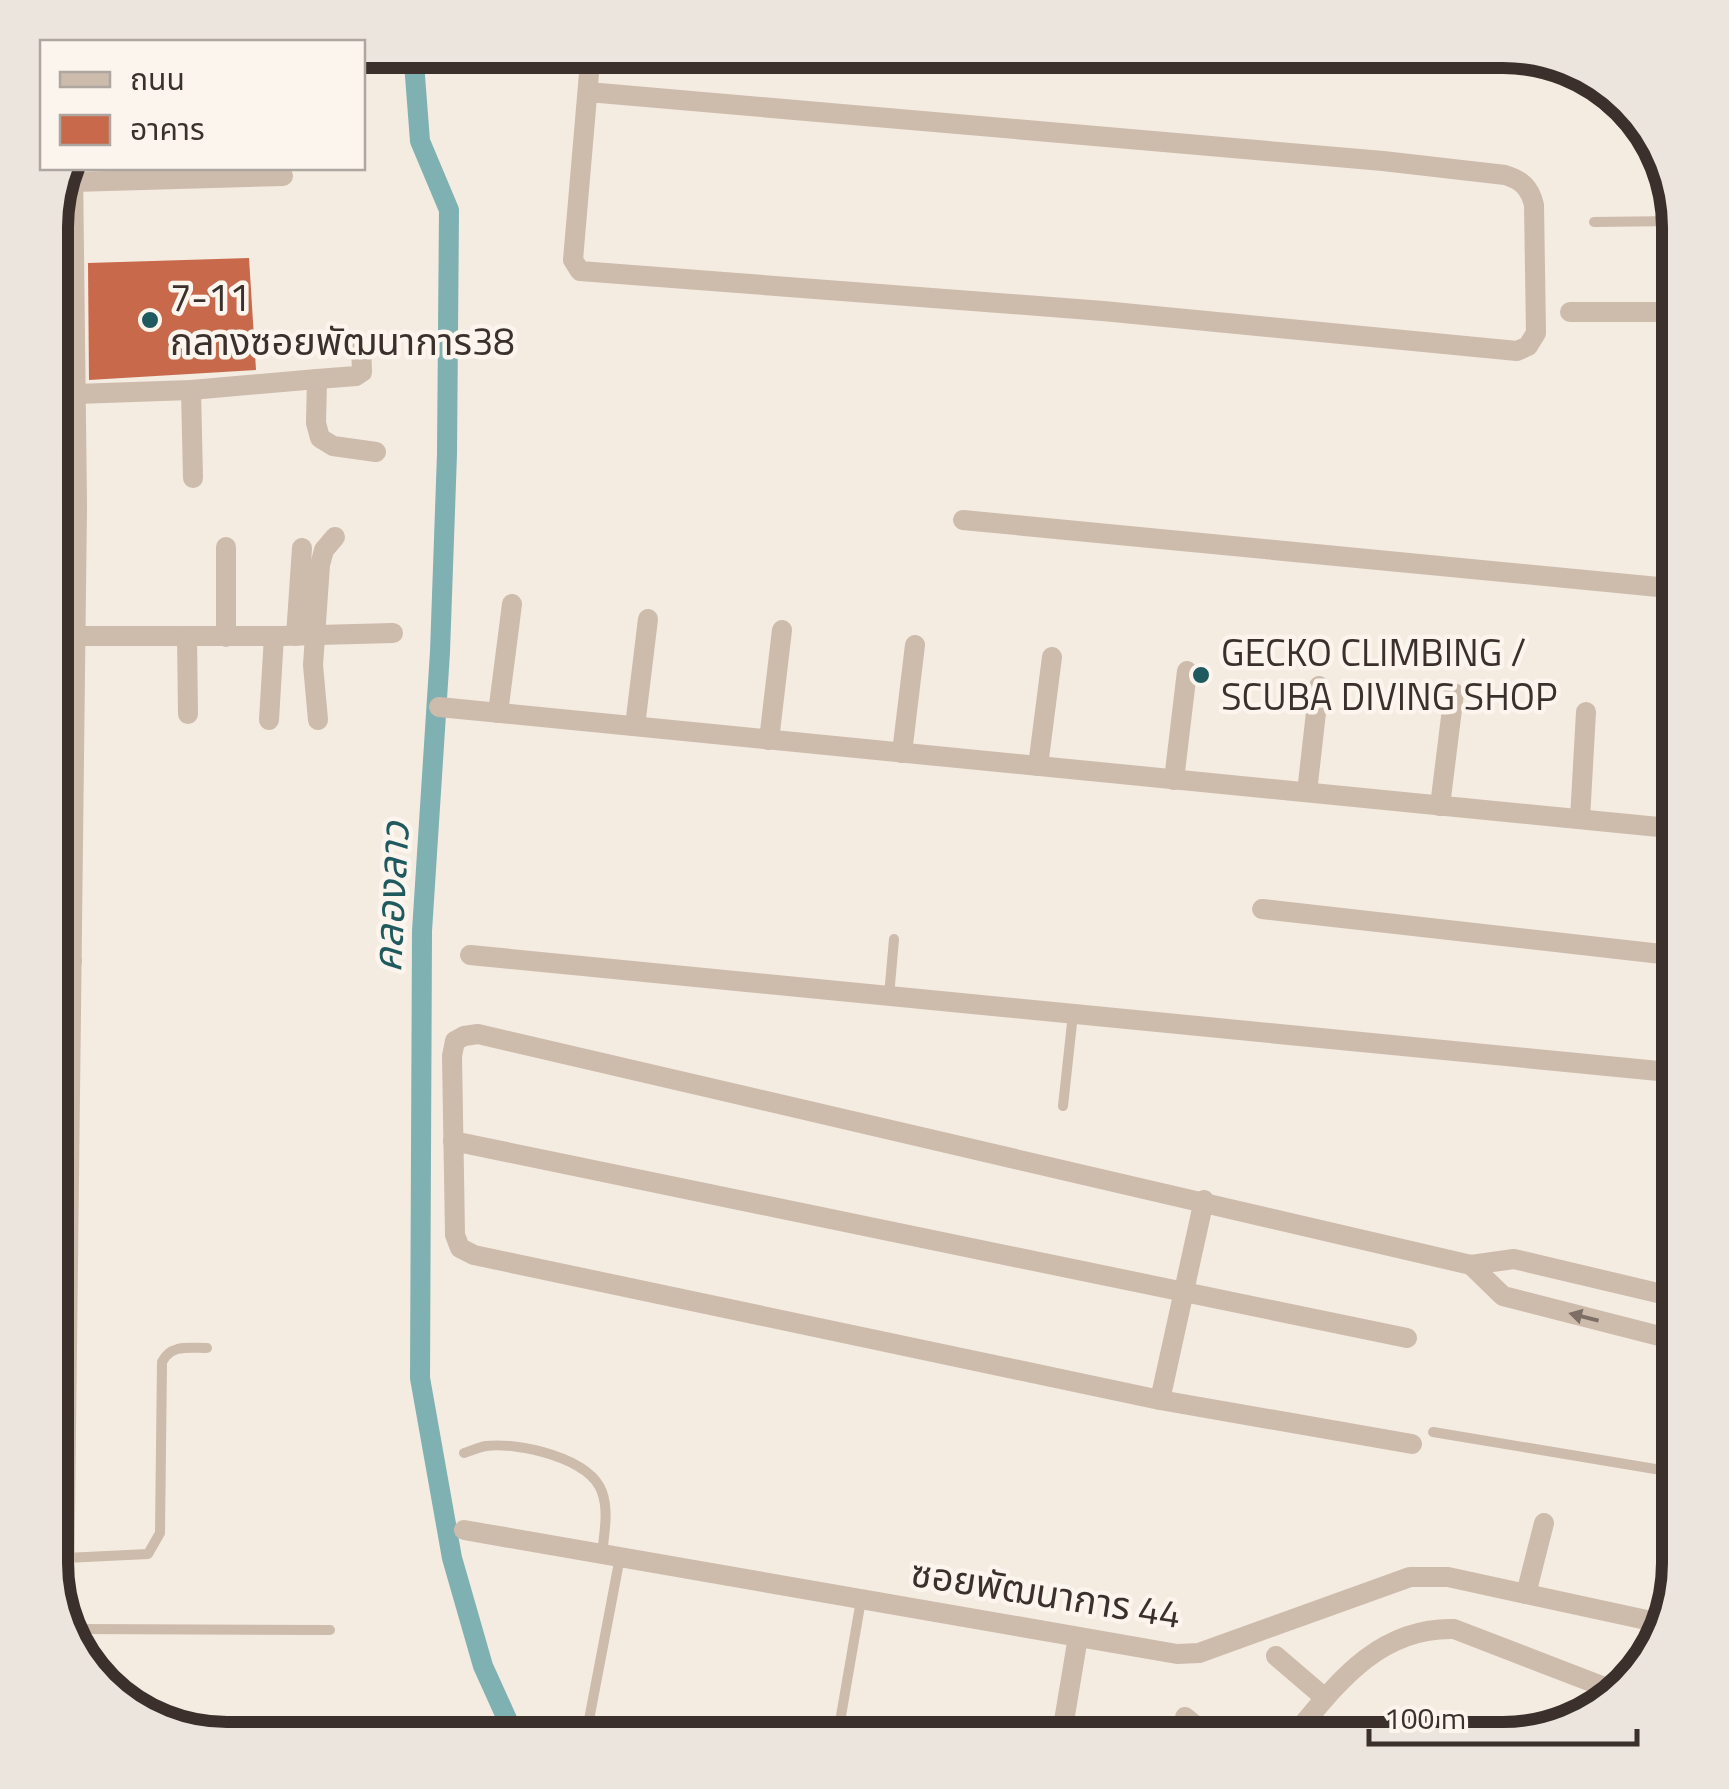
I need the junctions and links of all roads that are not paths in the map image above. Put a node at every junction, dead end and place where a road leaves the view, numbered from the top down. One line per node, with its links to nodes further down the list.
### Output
1 (590, 68): 2 (street)
2 (588, 92): 2 (street)
3 (77, 175): 4 (street)
4 (283, 176)
5 (73, 186): 13 (street)
6 (1661, 221): 7 (lane)
7 (1594, 222)
8 (1570, 312): 9 (street)
9 (1662, 312)
10 (361, 344): 11 (street)
11 (317, 379): 12 (street); 14 (street)
12 (190, 390): 13 (street); 15 (street)
13 (76, 394): 16 (street)
14 (376, 452)
15 (193, 478)
16 (76, 504): 17 (street); 27 (street)
17 (68, 505)
18 (963, 520): 22 (street)
19 (336, 536): 31 (street)
20 (226, 547): 29 (street)
21 (302, 548): 31 (street)
22 (1662, 588)
23 (512, 604): 41 (street)
24 (648, 619): 45 (street)
25 (782, 630): 46 (street)
26 (392, 632): 31 (street)
27 (75, 636): 28 (street); 35 (street)
28 (188, 636): 29 (street); 42 (street)
29 (226, 636): 30 (street)
30 (274, 636): 31 (street); 43 (street)
31 (305, 636): 44 (street)
32 (915, 645): 47 (street)
33 (1052, 657): 48 (street)
34 (68, 660): 35 (street)
35 (74, 660): 55 (street)
36 (1187, 670): 49 (street)
37 (1319, 686): 50 (street)
38 (1454, 693): 51 (street)
39 (438, 707): 41 (street)
40 (1586, 712): 52 (street)
41 (498, 713): 45 (street)
42 (188, 714)
43 (270, 720)
44 (318, 720)
45 (635, 726): 46 (street)
46 (768, 740): 47 (street)
47 (902, 753): 48 (street)
48 (1038, 766): 49 (street)
49 (1174, 780): 50 (street)
50 (1307, 792): 51 (street)
51 (1440, 806): 52 (street)
52 (1580, 819): 53 (street)
53 (1662, 827)
54 (68, 845): 55 (lane)
55 (73, 845): 58 (street)
56 (1262, 909): 61 (street)
57 (68, 931): 58 (street)
58 (72, 931): 60 (street)
59 (894, 939): 63 (lane)
60 (68, 942)
61 (1662, 954)
62 (470, 956): 63 (street)
63 (889, 996): 64 (street)
64 (1072, 1014): 65 (street); 66 (lane)
65 (1662, 1071)
66 (1064, 1106)
67 (453, 1141): 68 (street); 70 (street); 75 (street)
68 (1204, 1200): 69 (street); 70 (street)
69 (1471, 1264): 71 (street); 72 (street, one-way to 69)
70 (1184, 1294): 73 (street); 75 (street)
71 (1662, 1294)
72 (1662, 1336)
73 (1407, 1338)
74 (207, 1348): 83 (lane)
75 (1160, 1400): 77 (street)
76 (1433, 1432): 79 (lane)
77 (1412, 1444)
78 (464, 1452): 82 (lane)
79 (1662, 1470)
80 (1544, 1522): 84 (street)
81 (464, 1530): 82 (street, ซอยพัฒนาการ 44)
82 (611, 1555): 85 (street, ซอยพัฒนาการ 44); 94 (lane)
83 (68, 1558)
84 (1526, 1594): 86 (street, ซอยพัฒนาการ 44); 89 (street, ซอยพัฒนาการ 44)
85 (861, 1599): 89 (street, ซอยพัฒนาการ 44); 95 (lane)
86 (1650, 1621)
87 (83, 1629): 88 (lane)
88 (330, 1630)
89 (1078, 1637): 96 (street)
90 (1276, 1656): 92 (street)
91 (1602, 1686): 92 (street)
92 (1325, 1698): 98 (street)
93 (1185, 1717): 97 (street)
94 (589, 1722)
95 (840, 1722)
96 (1063, 1722)
97 (1191, 1722)
98 (1306, 1722)

